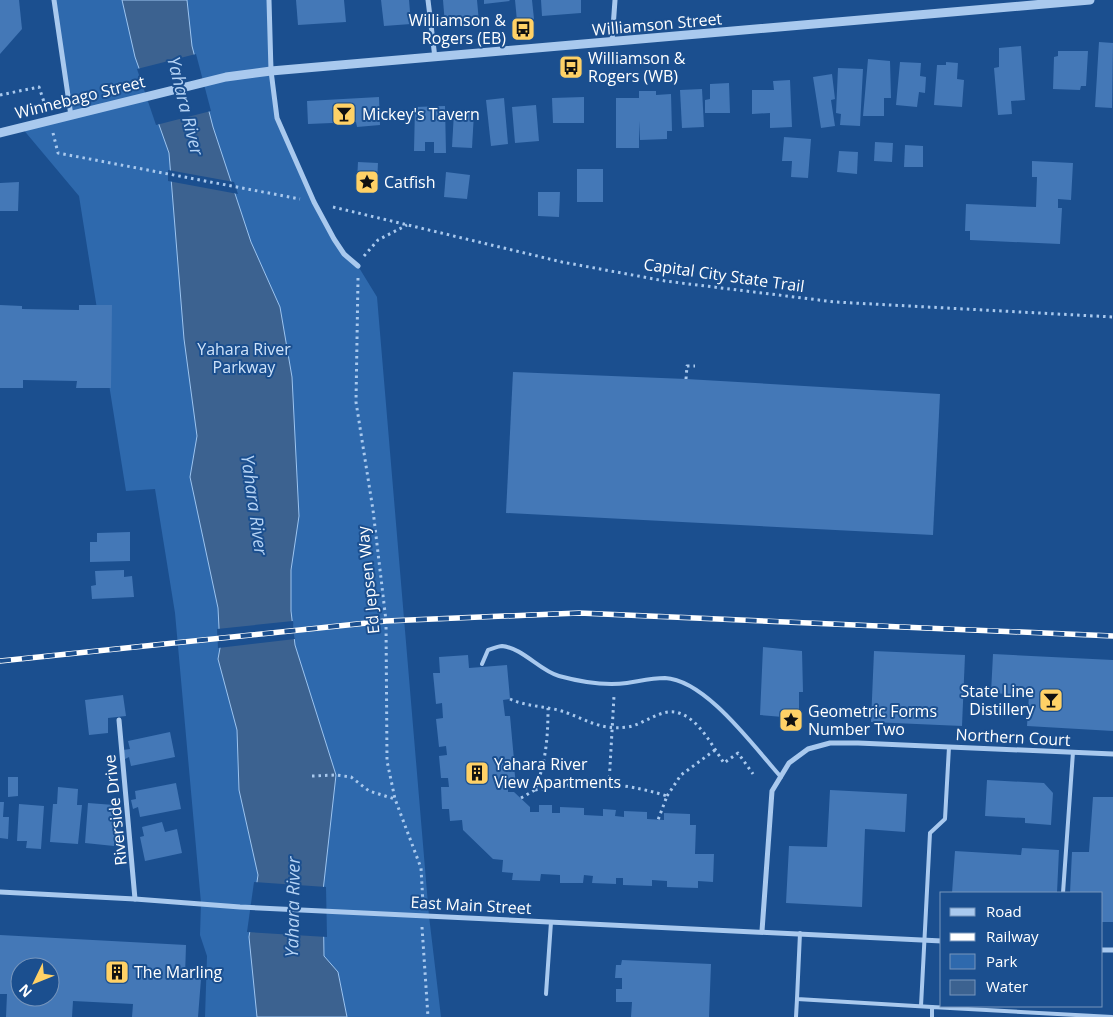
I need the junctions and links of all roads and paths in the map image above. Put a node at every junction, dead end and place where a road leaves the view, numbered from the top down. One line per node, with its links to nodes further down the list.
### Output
1 (54, 0): 12 (street)
2 (269, 0): 8 (street)
3 (428, 0): 7 (street)
4 (615, 0): 6 (street)
5 (1090, 0): 6 (street, Williamson Street)
6 (612, 43): 7 (street, Williamson Street)
7 (435, 58): 8 (street, Williamson Street)
8 (271, 71): 9 (street, Williamson Street); 18 (street)
9 (226, 78): 12 (street, Winnebago Street)
10 (39, 87): 11 (path)
11 (0, 95)
12 (71, 116): 13 (street, Winnebago Street)
13 (3, 131)
14 (58, 152): 15 (path)
15 (294, 198)
16 (340, 209): 17 (path, Capital City State Trail)
17 (408, 225): 18 (path); 19 (path, Capital City State Trail)
18 (358, 266): 39 (path, Ed Jepsen Way)
19 (1113, 317)
20 (695, 366): 21 (path)
21 (686, 379)
22 (482, 664): 23 (lane)
23 (614, 683): 27 (path); 34 (lane)
24 (510, 699): 25 (path)
25 (548, 708): 27 (path); 36 (path)
26 (119, 720): 44 (street, Riverside Drive)
27 (613, 727): 29 (path); 35 (path)
28 (949, 747): 30 (street, Northern Court); 34 (street, Northern Court); 48 (lane)
29 (715, 750): 32 (path); 37 (path)
30 (1073, 752): 31 (street, Northern Court); 43 (lane)
31 (1113, 754)
32 (753, 774)
33 (312, 776): 39 (path)
34 (781, 777): 46 (street, Northern Court)
35 (610, 784): 36 (path); 37 (path)
36 (535, 790): 38 (path)
37 (667, 796): 40 (path)
38 (521, 798)
39 (395, 799): 41 (path, Ed Jepsen Way)
40 (658, 820)
41 (423, 889)
42 (0, 892): 44 (street, East Main Street)
43 (1063, 892)
44 (135, 899): 45 (street, East Main Street)
45 (551, 922): 46 (street, East Main Street); 51 (lane)
46 (762, 931): 47 (street, East Main Street)
47 (800, 933): 48 (street, East Main Street); 52 (lane)
48 (924, 940): 49 (street, East Main Street); 53 (lane)
49 (940, 940)
50 (422, 943): 55 (path)
51 (546, 994)
52 (797, 999): 53 (lane); 56 (lane)
53 (920, 1006): 54 (lane)
54 (932, 1007): 57 (lane); 58 (lane)
55 (428, 1017)
56 (796, 1017)
57 (932, 1017)
58 (1112, 1017)

